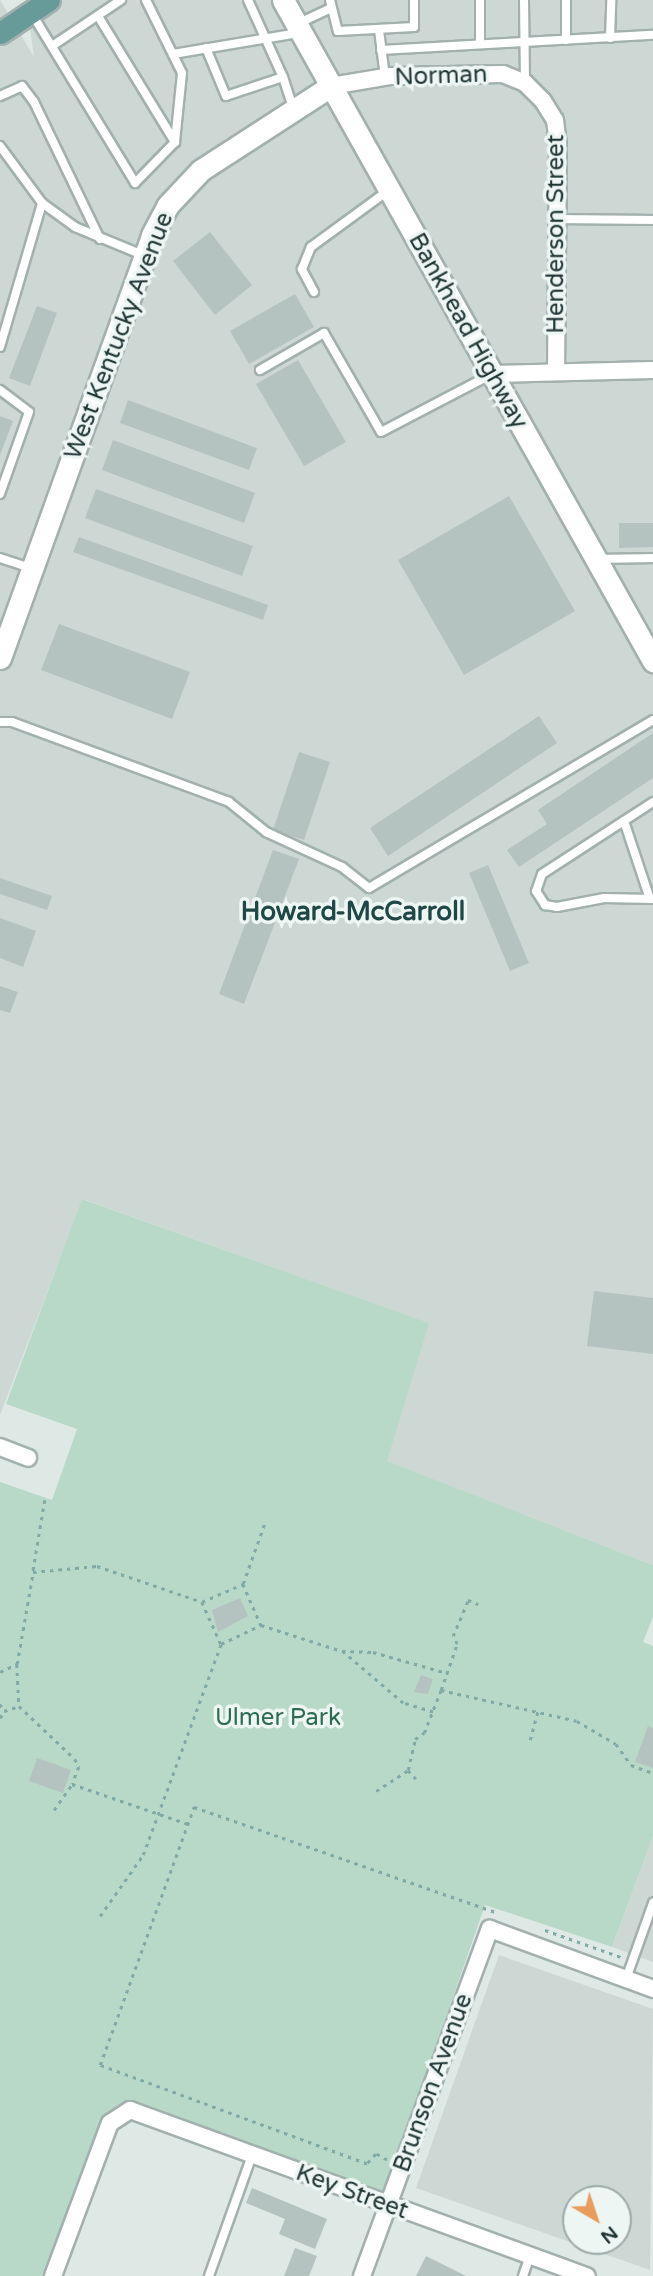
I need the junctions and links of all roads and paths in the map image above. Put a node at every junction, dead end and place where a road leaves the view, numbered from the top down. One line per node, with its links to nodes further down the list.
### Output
1 (49, 0): 12 (main road)
2 (121, 0): 13 (lane)
3 (146, 0): 26 (lane)
4 (248, 0): 19 (lane)
5 (283, 0): 14 (street, Bankhead Highway)
6 (414, 0): 15 (lane)
7 (480, 0): 22 (lane)
8 (524, 0): 21 (lane)
9 (566, 0): 20 (lane)
10 (611, 0): 18 (lane)
11 (331, 4): 14 (lane); 15 (lane)
12 (31, 13): 16 (main road); 23 (lane)
13 (98, 16): 23 (lane); 34 (lane)
14 (299, 28): 19 (lane); 30 (street, Bankhead Highway)
15 (379, 30): 25 (lane)
16 (0, 33)
17 (653, 35): 18 (lane)
18 (610, 38): 20 (lane)
19 (268, 39): 24 (lane); 27 (lane)
20 (566, 40): 21 (lane)
21 (524, 42): 22 (lane); 29 (lane)
22 (480, 44): 25 (lane)
23 (52, 46): 34 (lane)
24 (206, 48): 26 (lane); 27 (lane)
25 (382, 50): 28 (lane)
26 (173, 54): 34 (lane)
27 (283, 77): 33 (lane)
28 (385, 77): 29 (street, Norman); 30 (street, Norman)
29 (525, 83): 32 (street, Norman)
30 (331, 86): 33 (street, West Kentucky Avenue); 36 (street, Bankhead Highway)
31 (0, 96): 40 (lane)
32 (544, 101): 38 (street, Henderson Street)
33 (294, 110): 41 (street, West Kentucky Avenue)
34 (176, 142)
35 (0, 146): 37 (lane)
36 (389, 190): 42 (lane); 47 (street, Bankhead Highway)
37 (42, 203): 40 (lane); 43 (lane)
38 (558, 219): 39 (lane); 45 (street, Henderson Street)
39 (653, 220)
40 (100, 239): 41 (lane)
41 (145, 256): 53 (street, West Kentucky Avenue)
42 (314, 292)
43 (0, 347)
44 (260, 370): 47 (lane)
45 (556, 370): 46 (street); 47 (street)
46 (653, 370)
47 (492, 374): 52 (street, Bankhead Highway)
48 (0, 390): 49 (lane)
49 (0, 494)
50 (0, 558): 53 (lane)
51 (653, 558): 52 (lane)
52 (595, 559): 55 (street, Bankhead Highway)
53 (32, 569): 54 (street, West Kentucky Avenue)
54 (0, 658)
55 (653, 661)
56 (653, 720): 57 (lane)
57 (0, 722)
58 (653, 802): 59 (lane)
59 (624, 821): 60 (lane); 60 (lane)
60 (651, 898)
61 (0, 1447): 62 (street)
62 (28, 1458)
63 (45, 1500): 65 (path)
64 (264, 1525): 66 (path)
65 (33, 1573): 67 (path); 72 (path)
66 (243, 1584): 67 (path); 69 (path)
67 (202, 1602): 70 (path)
68 (478, 1604): 74 (path)
69 (261, 1625): 70 (path); 71 (path)
70 (221, 1644): 89 (path)
71 (342, 1651): 74 (path); 79 (path)
72 (17, 1664): 73 (path); 77 (path)
73 (0, 1672)
74 (447, 1673): 75 (path)
75 (441, 1690): 79 (path); 80 (path)
76 (0, 1704): 78 (path)
77 (19, 1706): 78 (path); 86 (path)
78 (4, 1711): 81 (path)
79 (433, 1712): 83 (path)
80 (538, 1712): 82 (path); 84 (path)
81 (0, 1718)
82 (530, 1740)
83 (408, 1770): 85 (path); 87 (path)
84 (653, 1773)
85 (416, 1779)
86 (72, 1784): 88 (path); 89 (path)
87 (376, 1791)
88 (54, 1810)
89 (158, 1814): 90 (path); 92 (path)
90 (188, 1824): 93 (path); 98 (path)
91 (653, 1903): 96 (lane)
92 (100, 1916)
93 (506, 1916)
94 (544, 1930): 95 (path)
95 (624, 1958)
96 (626, 1979): 97 (street); 100 (street, Brunson Avenue)
97 (653, 1989)
98 (100, 2065)
99 (252, 2155): 100 (street, Key Street); 102 (street, Key Street); 103 (lane)
100 (387, 2205): 101 (street, Key Street); 104 (street, Brunson Avenue)
101 (530, 2256): 105 (lane); 106 (street, Key Street)
102 (53, 2276)
103 (209, 2276)
104 (362, 2276)
105 (523, 2276)
106 (587, 2276)

